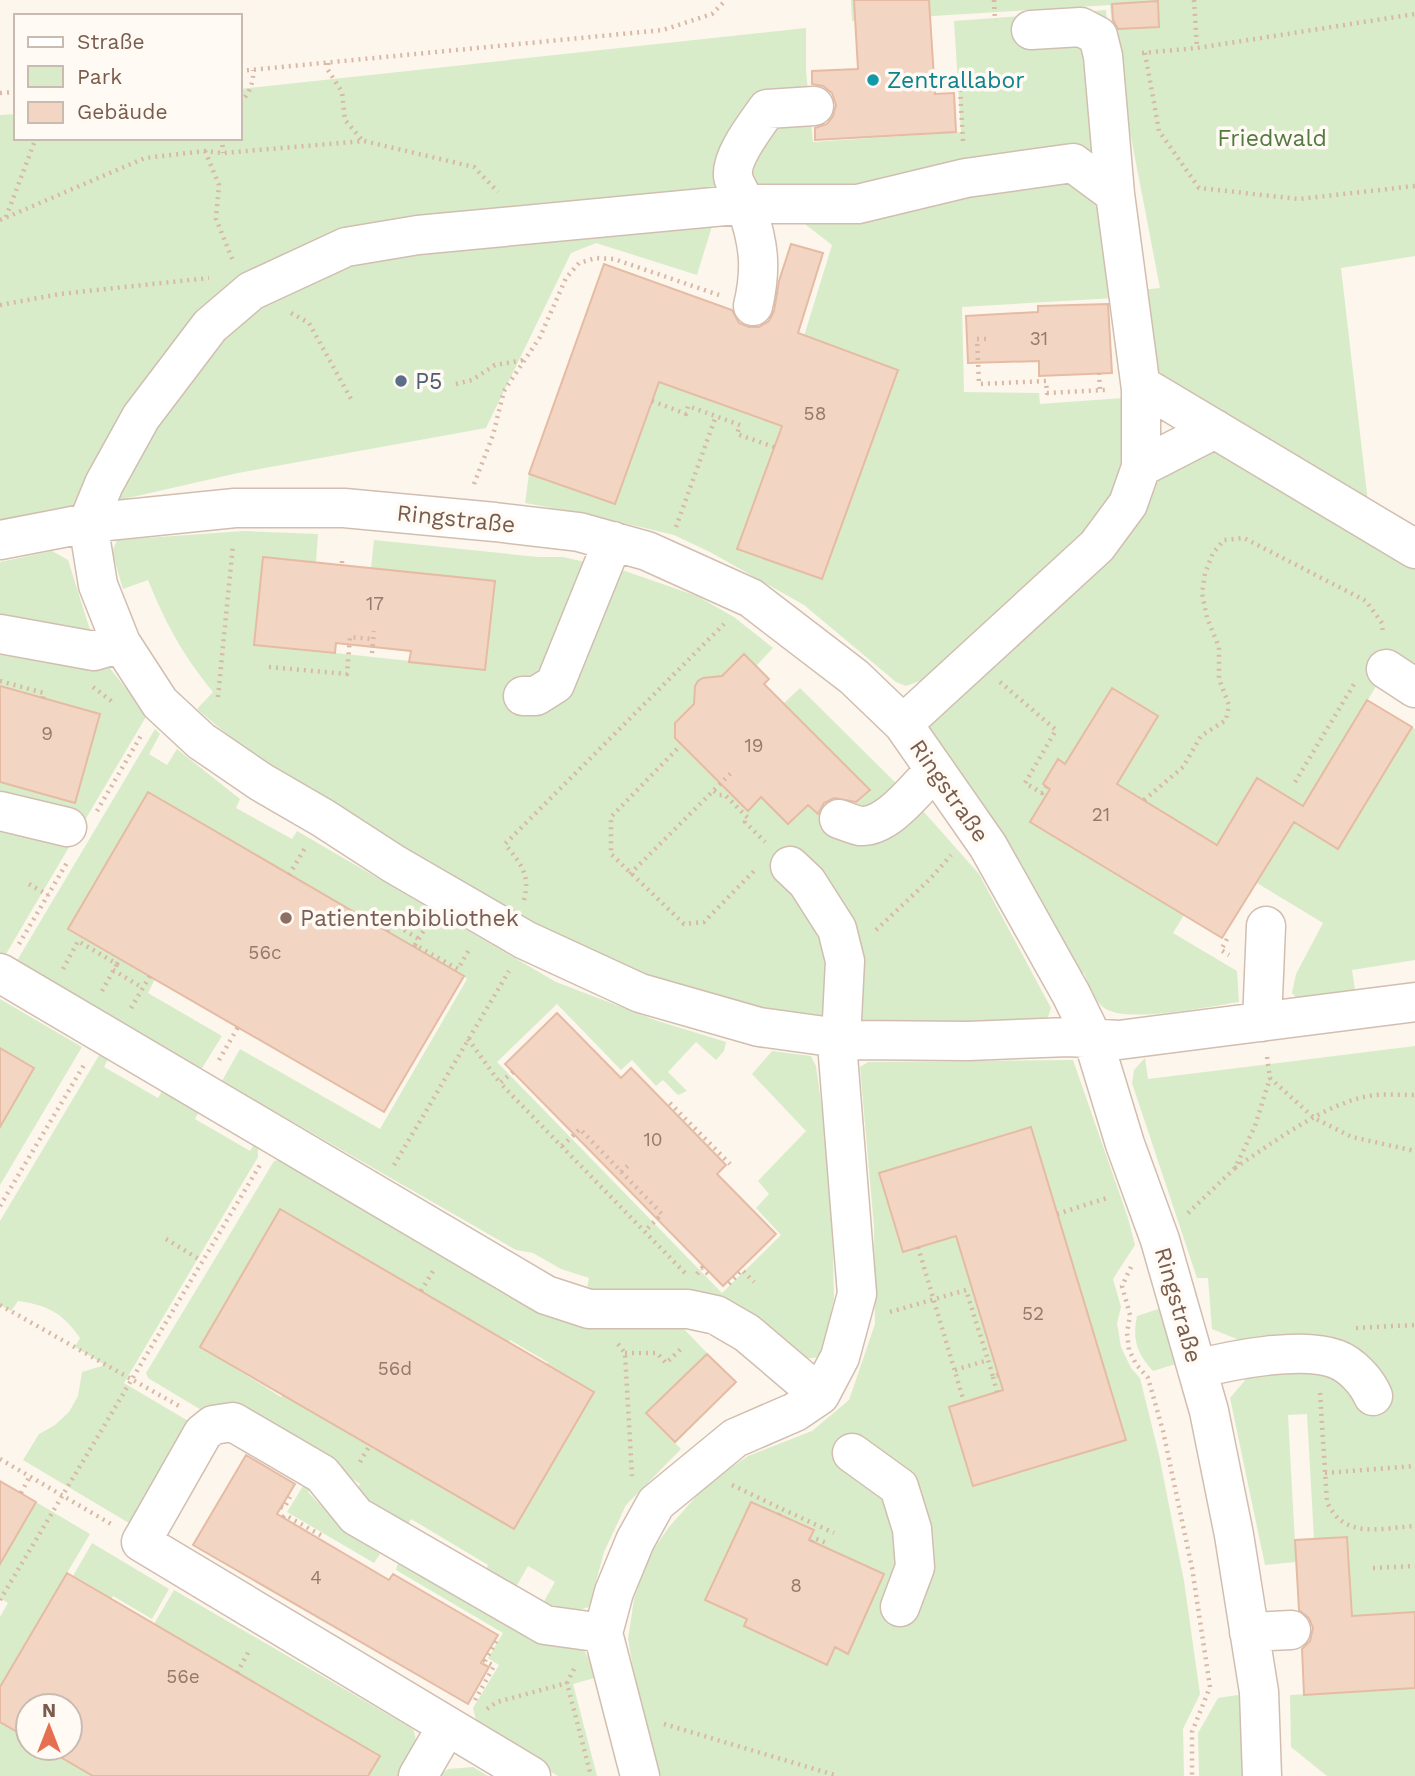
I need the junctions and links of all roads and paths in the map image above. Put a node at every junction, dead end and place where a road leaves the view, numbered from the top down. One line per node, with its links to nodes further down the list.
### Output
1 (726, 0): 8 (path)
2 (1194, 0): 5 (path)
3 (1415, 14): 5 (path)
4 (1031, 30): 7 (lane)
5 (1197, 48): 6 (path)
6 (1145, 53): 7 (path); 20 (path)
7 (1103, 56): 21 (lane)
8 (328, 63): 9 (path); 16 (path)
9 (253, 70): 10 (path); 12 (path)
10 (242, 71)
11 (934, 89): 19 (path)
12 (242, 100)
13 (814, 106): 22 (lane)
14 (35, 140): 23 (path)
15 (222, 140): 18 (path)
16 (364, 141): 18 (path); 24 (path)
17 (205, 151): 18 (path); 23 (path); 25 (path)
18 (223, 153)
19 (966, 178): 21 (lane); 22 (lane)
20 (1415, 186)
21 (1115, 194): 31 (lane)
22 (746, 204): 24 (lane); 26 (lane)
23 (3, 219)
24 (529, 226): 41 (lane)
25 (234, 264)
26 (752, 306): 28 (path)
27 (986, 339): 32 (path)
28 (524, 359): 30 (path); 38 (path)
29 (1099, 373): 32 (path)
30 (456, 384)
31 (1141, 389): 32 (path); 35 (lane); 37 (lane)
32 (1100, 391)
33 (652, 401): 34 (path)
34 (716, 416): 36 (path); 40 (path)
35 (1214, 429): 37 (lane); 44 (lane)
36 (774, 447)
37 (1141, 467): 51 (lane)
38 (474, 486)
39 (234, 508): 41 (lane, Ringstraße); 43 (lane, Ringstraße); 56 (path)
40 (679, 517)
41 (88, 523): 42 (lane, Ringstraße); 49 (lane)
42 (0, 540)
43 (613, 541): 45 (lane, Ringstraße); 55 (lane)
44 (1415, 549)
45 (751, 598): 58 (lane, Ringstraße); 75 (path)
46 (374, 631): 48 (path)
47 (0, 634): 49 (lane)
48 (374, 639): 50 (path); 52 (path)
49 (121, 643): 100 (lane)
50 (372, 653)
51 (974, 658): 58 (lane); 63 (path)
52 (269, 667)
53 (1385, 669): 62 (path); 65 (path)
54 (0, 681): 57 (path)
55 (523, 696)
56 (218, 697)
57 (43, 698)
58 (903, 724): 61 (lane, Ringstraße)
59 (677, 749): 72 (path)
60 (734, 770): 64 (path)
61 (935, 770): 67 (lane); 101 (lane, Ringstraße)
62 (1295, 782)
63 (1046, 787)
64 (714, 791): 71 (path); 72 (path)
65 (1144, 800)
66 (0, 811): 68 (lane)
67 (839, 819)
68 (67, 827)
69 (305, 848): 73 (path)
70 (954, 852): 82 (path)
71 (772, 860): 72 (path); 100 (lane)
72 (630, 874)
73 (289, 875)
74 (29, 884): 76 (path)
75 (526, 892)
76 (48, 895)
77 (412, 909): 79 (path)
78 (430, 919): 83 (path)
79 (392, 923): 81 (path); 83 (path)
80 (1250, 928): 85 (path); 97 (lane)
81 (387, 931)
82 (871, 934)
83 (419, 939): 84 (path)
84 (472, 944)
85 (1239, 962)
86 (512, 966): 99 (path)
87 (113, 970): 89 (path); 92 (path); 93 (path)
88 (0, 973): 96 (lane)
89 (72, 974)
90 (150, 976): 92 (path)
91 (91, 986): 93 (path)
92 (143, 988): 96 (path)
93 (101, 992): 94 (path)
94 (107, 995)
95 (1415, 1002): 97 (lane)
96 (110, 1018): 109 (lane); 118 (path)
97 (1262, 1022): 101 (lane); 104 (path)
98 (238, 1027): 102 (path)
99 (468, 1039): 105 (path); 117 (path)
100 (841, 1039): 101 (lane); 142 (lane)
101 (1093, 1039): 138 (lane, Ringstraße)
102 (217, 1063)
103 (513, 1072): 105 (path)
104 (1270, 1078): 108 (path); 114 (path)
105 (500, 1083): 110 (path)
106 (1415, 1095): 108 (path)
107 (670, 1103): 112 (path)
108 (1314, 1118): 111 (path); 114 (path)
109 (277, 1138): 117 (lane); 124 (path)
110 (562, 1146): 115 (path); 121 (path)
111 (1415, 1151)
112 (730, 1164)
113 (629, 1165): 115 (path)
114 (1235, 1168): 120 (path)
115 (621, 1171): 121 (path)
116 (1118, 1194): 119 (path)
117 (376, 1196): 132 (lane)
118 (0, 1206)
119 (1057, 1214)
120 (1180, 1222)
121 (645, 1231): 133 (path)
122 (166, 1239): 124 (path)
123 (918, 1247): 130 (path)
124 (202, 1261): 140 (path)
125 (439, 1261): 129 (path)
126 (1135, 1261): 182 (path)
127 (754, 1282): 128 (path)
128 (723, 1289)
129 (421, 1291)
130 (933, 1299): 134 (path); 137 (path); 139 (path)
131 (0, 1305): 140 (path)
132 (589, 1309): 133 (lane); 151 (path)
133 (688, 1309): 142 (lane)
134 (885, 1313)
135 (1415, 1325): 136 (path)
136 (1321, 1355): 138 (lane); 143 (lane); 149 (path)
137 (988, 1360): 139 (path); 141 (path)
138 (1197, 1369): 169 (lane, Ringstraße)
139 (955, 1370): 144 (path)
140 (132, 1380): 145 (path); 153 (path)
141 (997, 1392)
142 (820, 1395): 170 (lane)
143 (1373, 1396)
144 (964, 1402)
145 (213, 1425): 161 (lane); 170 (lane)
146 (852, 1453): 167 (lane)
147 (0, 1459): 150 (path)
148 (1415, 1465): 149 (path)
149 (1325, 1473): 158 (path)
150 (30, 1476): 152 (path); 153 (path)
151 (632, 1488)
152 (21, 1493)
153 (62, 1495): 161 (path); 166 (path)
154 (290, 1496): 155 (path)
155 (282, 1507)
156 (779, 1515): 159 (path)
157 (283, 1517): 160 (path)
158 (1415, 1526)
159 (834, 1533)
160 (325, 1538)
161 (141, 1542): 177 (lane)
162 (812, 1542): 163 (path)
163 (829, 1545)
164 (1415, 1566): 165 (path)
165 (1373, 1568)
166 (0, 1600)
167 (900, 1607)
168 (1291, 1630): 169 (lane)
169 (1249, 1632): 183 (lane, Ringstraße)
170 (604, 1633): 176 (lane)
171 (501, 1634): 175 (path)
172 (254, 1643): 173 (path)
173 (237, 1673)
174 (567, 1683): 177 (path)
175 (474, 1700)
176 (622, 1711): 180 (lane); 181 (path)
177 (456, 1731): 178 (lane); 179 (lane)
178 (418, 1776)
179 (531, 1776)
180 (640, 1776)
181 (838, 1776)
182 (1192, 1776)
183 (1262, 1776)

